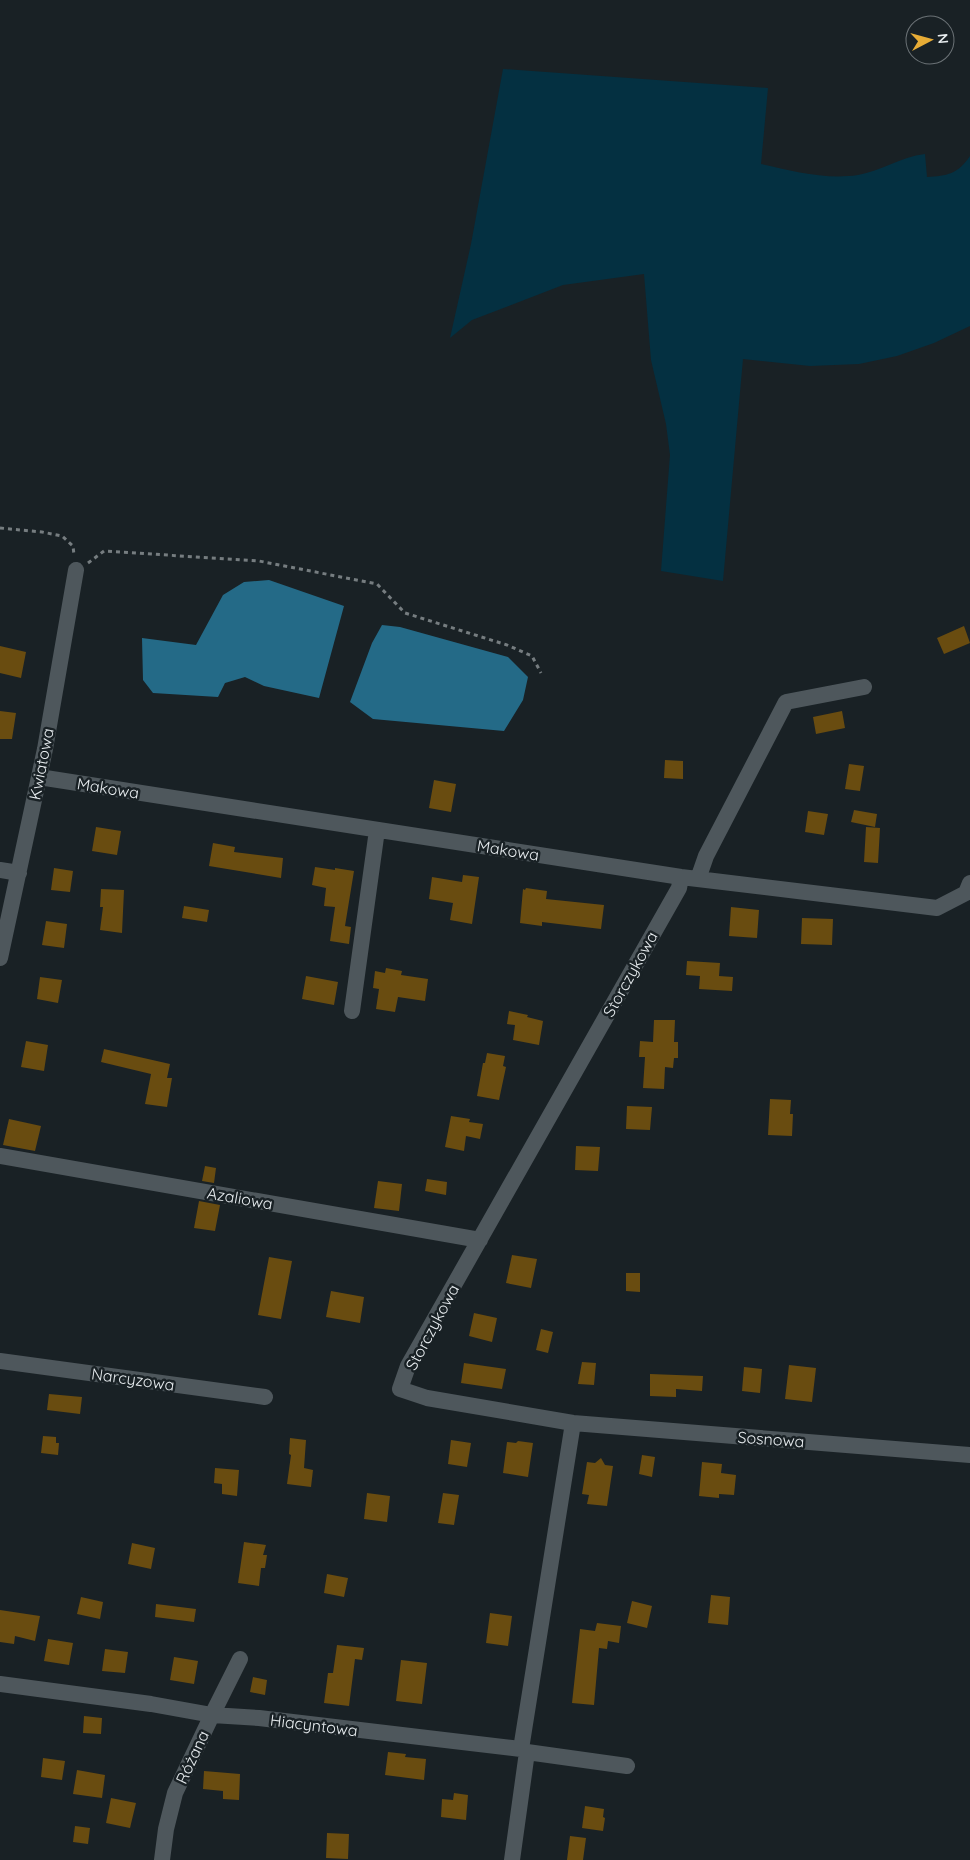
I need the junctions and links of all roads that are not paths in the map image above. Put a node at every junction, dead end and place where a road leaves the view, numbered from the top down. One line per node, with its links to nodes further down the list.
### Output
1 (76, 570): 3 (street, Kwiatowa)
2 (864, 687): 8 (street)
3 (38, 777): 4 (street, Makowa); 6 (street, Kwiatowa)
4 (377, 830): 7 (street, Makowa); 11 (street)
5 (0, 870): 6 (street)
6 (19, 873): 10 (street, Kwiatowa)
7 (681, 877): 8 (street, Makowa); 13 (street, Storczykowa)
8 (698, 879): 9 (street, Makowa)
9 (970, 884)
10 (0, 958)
11 (352, 1011)
12 (0, 1156): 13 (street, Azaliowa)
13 (480, 1240): 16 (street, Storczykowa)
14 (0, 1361): 15 (street, Narcyzowa)
15 (266, 1397)
16 (573, 1423): 17 (street, Sosnowa); 21 (street)
17 (970, 1454)
18 (240, 1659): 20 (street, Różana)
19 (0, 1684): 20 (street, Hiacyntowa)
20 (212, 1715): 21 (street, Hiacyntowa); 23 (street, Różana)
21 (524, 1750): 22 (street, Hiacyntowa); 24 (street)
22 (627, 1766)
23 (162, 1860)
24 (512, 1860)

